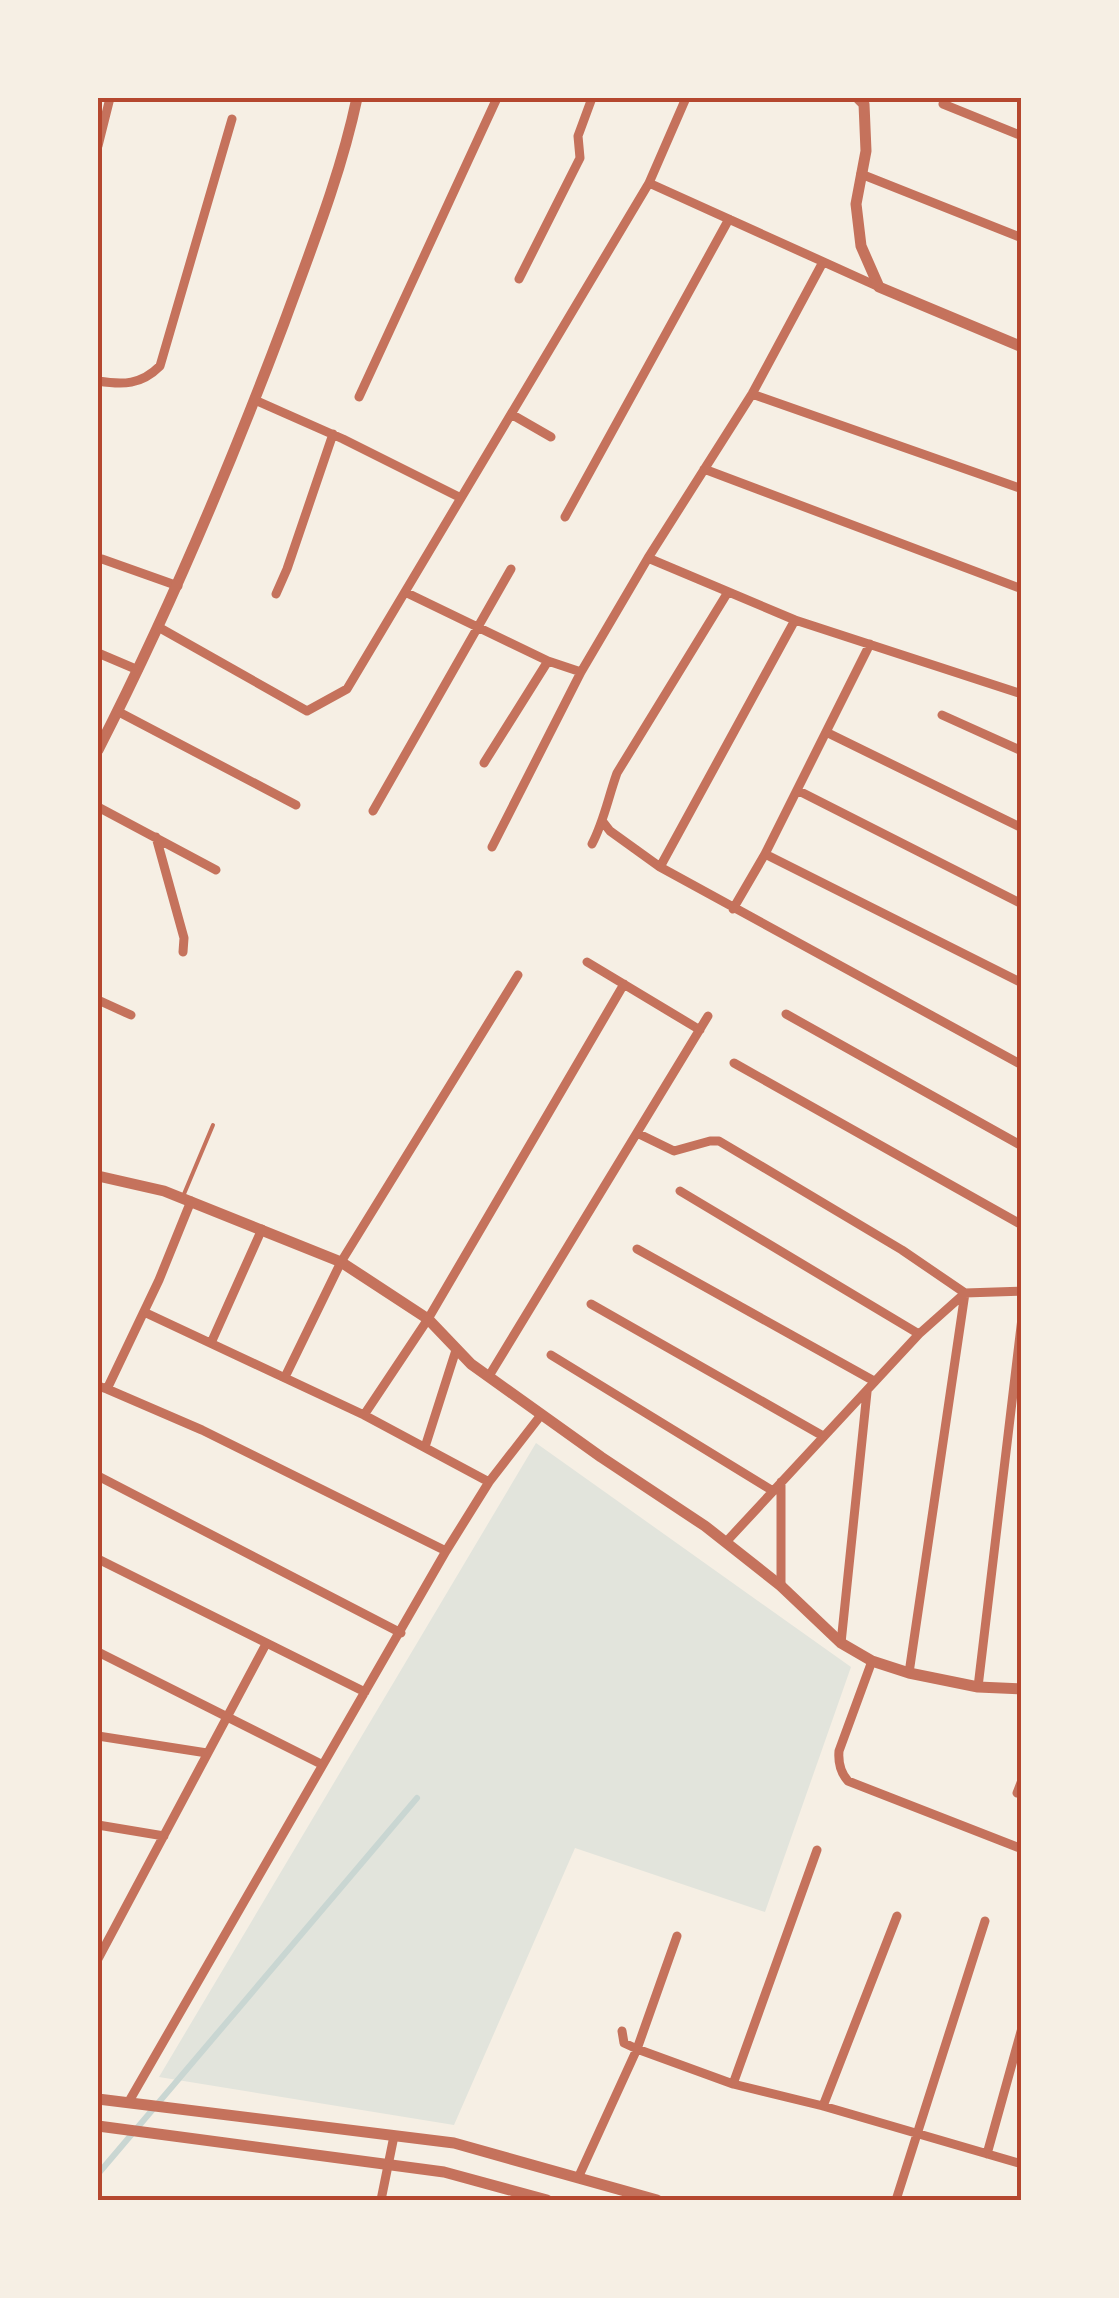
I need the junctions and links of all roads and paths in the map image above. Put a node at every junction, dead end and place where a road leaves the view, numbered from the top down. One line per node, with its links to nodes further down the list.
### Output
1 (110, 98): 10 (street)
2 (357, 98): 22 (street)
3 (497, 98): 21 (street)
4 (592, 98): 16 (street)
5 (686, 98): 12 (street)
6 (858, 98): 11 (street)
7 (942, 104): 9 (street)
8 (232, 119): 19 (street)
9 (1022, 136)
10 (98, 146)
11 (862, 174): 14 (street); 17 (street)
12 (648, 183): 13 (street); 23 (street)
13 (729, 219): 15 (street); 29 (street)
14 (1022, 238)
15 (823, 262): 17 (street); 20 (street)
16 (518, 279)
17 (879, 287): 18 (street)
18 (1022, 347)
19 (98, 381)
20 (752, 394): 26 (street); 27 (street)
21 (358, 397)
22 (255, 400): 24 (street); 33 (street)
23 (511, 414): 25 (street); 28 (street)
24 (333, 434): 28 (street); 37 (street)
25 (550, 437)
26 (704, 469): 30 (street); 34 (street)
27 (1022, 489)
28 (460, 498): 35 (street)
29 (565, 517)
30 (648, 558): 36 (street); 45 (street)
31 (102, 559): 33 (street)
32 (511, 569): 39 (street)
33 (178, 586): 40 (street)
34 (1022, 589)
35 (405, 592): 39 (street); 40 (street)
36 (728, 592): 38 (street); 57 (street)
37 (276, 594)
38 (795, 620): 41 (street); 63 (street)
39 (477, 626): 43 (street); 56 (street)
40 (160, 628): 44 (street)
41 (870, 644): 46 (street); 49 (street)
42 (98, 654): 44 (street)
43 (548, 661): 45 (street); 52 (street)
44 (138, 670): 47 (street)
45 (581, 672): 61 (street)
46 (1022, 694)
47 (118, 711): 50 (street); 54 (street)
48 (942, 714): 51 (street)
49 (826, 732): 53 (street); 58 (street)
50 (98, 750)
51 (1022, 751)
52 (484, 764)
53 (797, 790): 62 (street); 65 (street)
54 (296, 805)
55 (98, 807): 59 (street)
56 (373, 811)
57 (604, 822): 60 (street); 63 (street)
58 (1022, 828)
59 (156, 837): 64 (street); 67 (street)
60 (592, 844)
61 (492, 848)
62 (765, 854): 66 (street); 70 (street)
63 (660, 867): 66 (street)
64 (216, 870)
65 (1022, 904)
66 (733, 909): 78 (street)
67 (182, 952)
68 (588, 962): 71 (street)
69 (518, 976): 88 (street)
70 (1022, 982)
71 (624, 984): 76 (street); 94 (street)
72 (98, 1000): 74 (street)
73 (786, 1014): 81 (street)
74 (131, 1015)
75 (708, 1016): 76 (street)
76 (700, 1030): 80 (street)
77 (734, 1064): 85 (street)
78 (1022, 1064)
79 (213, 1125): 84 (lane)
80 (637, 1133): 90 (street); 99 (street)
81 (1022, 1146)
82 (98, 1176): 84 (street)
83 (680, 1190): 95 (street)
84 (187, 1200): 86 (street); 92 (street)
85 (1022, 1225)
86 (262, 1229): 88 (street); 96 (street)
87 (636, 1250): 101 (street)
88 (342, 1262): 94 (street); 100 (street)
89 (1022, 1291): 90 (street)
90 (964, 1293): 95 (street); 120 (street)
91 (591, 1304): 106 (street)
92 (144, 1312): 96 (street); 102 (street)
93 (1022, 1318): 121 (street)
94 (428, 1319): 97 (street); 105 (street)
95 (919, 1334): 101 (street)
96 (210, 1343): 100 (street)
97 (456, 1350): 99 (street); 107 (street)
98 (551, 1355): 110 (street)
99 (488, 1376): 104 (street)
100 (285, 1377): 105 (street)
101 (874, 1381): 103 (street)
102 (102, 1388): 112 (street)
103 (867, 1392): 106 (street); 116 (street)
104 (541, 1414): 109 (street); 111 (street)
105 (364, 1415): 107 (street)
106 (823, 1436): 110 (street)
107 (425, 1447): 109 (street)
108 (98, 1476): 115 (street)
109 (488, 1482): 112 (street)
110 (777, 1486): 111 (street); 114 (street)
111 (726, 1542): 114 (street)
112 (446, 1551): 115 (street)
113 (98, 1559): 117 (street)
114 (781, 1586): 116 (street)
115 (401, 1633): 123 (street)
116 (840, 1643): 119 (street)
117 (266, 1644): 123 (street); 124 (street)
118 (98, 1652): 124 (street)
119 (872, 1661): 120 (street); 132 (street)
120 (909, 1674): 121 (street)
121 (978, 1687): 122 (street)
122 (1022, 1689)
123 (365, 1692): 127 (street)
124 (225, 1718): 126 (street); 127 (street)
125 (98, 1736): 126 (street)
126 (207, 1753): 131 (street)
127 (322, 1764): 144 (street)
128 (1022, 1780): 129 (street)
129 (1016, 1793)
130 (98, 1825): 131 (street)
131 (164, 1836): 137 (street)
132 (1022, 1849)
133 (818, 1850): 142 (street)
134 (897, 1916): 145 (street)
135 (984, 1921): 147 (street)
136 (676, 1936): 141 (street)
137 (101, 1945): 138 (street)
138 (98, 1960)
139 (1022, 2028): 149 (street)
140 (622, 2031): 141 (street)
141 (637, 2049): 142 (street); 152 (street)
142 (733, 2084): 145 (street)
143 (98, 2099): 144 (street)
144 (128, 2102): 148 (street)
145 (823, 2106): 147 (street)
146 (98, 2126): 150 (street)
147 (916, 2133): 149 (street); 156 (street)
148 (394, 2136): 150 (street); 152 (street)
149 (987, 2154): 151 (street)
150 (388, 2164): 153 (street); 154 (street)
151 (1022, 2164)
152 (578, 2178): 155 (street)
153 (380, 2200)
154 (547, 2200)
155 (657, 2200)
156 (896, 2200)

